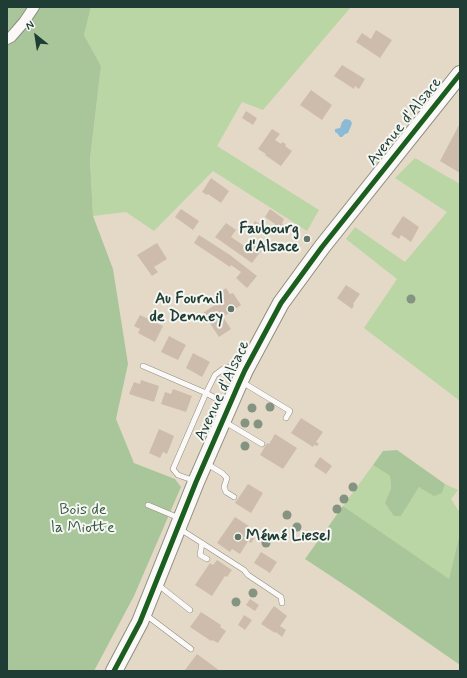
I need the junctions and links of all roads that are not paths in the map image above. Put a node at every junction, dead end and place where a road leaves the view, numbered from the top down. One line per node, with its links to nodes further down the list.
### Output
1 (34, 7): 2 (street)
2 (7, 39)
3 (460, 74): 5 (main road, Avenue d'Alsace)
4 (143, 366): 6 (lane)
5 (242, 375): 6 (lane); 7 (main road, Avenue d'Alsace); 8 (lane)
6 (206, 393): 7 (lane); 12 (lane)
7 (229, 405): 9 (main road, Avenue d'Alsace)
8 (286, 418)
9 (222, 420): 10 (lane); 11 (main road, Avenue d'Alsace)
10 (262, 444)
11 (204, 463): 12 (main road, Avenue d'Alsace); 13 (lane)
12 (196, 482): 15 (main road, Avenue d'Alsace)
13 (234, 497)
14 (148, 505): 15 (lane)
15 (180, 523): 16 (lane); 18 (main road, Avenue d'Alsace)
16 (202, 543): 17 (lane); 19 (lane)
17 (208, 560)
18 (156, 584): 20 (lane); 21 (main road, Avenue d'Alsace)
19 (282, 603)
20 (190, 610)
21 (143, 613): 22 (lane); 23 (main road, Avenue d'Alsace)
22 (191, 649)
23 (114, 671)

